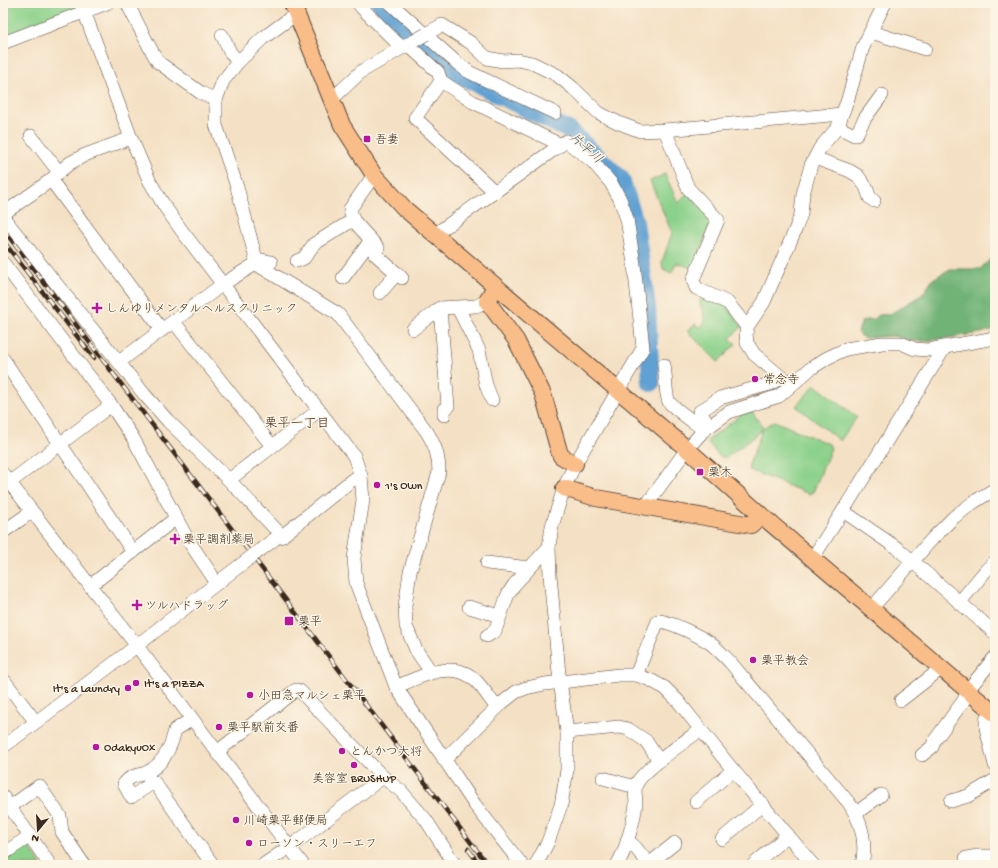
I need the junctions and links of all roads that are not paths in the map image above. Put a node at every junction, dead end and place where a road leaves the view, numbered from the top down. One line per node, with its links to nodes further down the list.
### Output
1 (107, 3): 6 (street)
2 (127, 3): 16 (street)
3 (358, 3): 11 (street)
4 (390, 3): 18 (street)
5 (886, 3): 8 (street)
6 (83, 7): 10 (street); 23 (street)
7 (294, 9): 13 (street); 17 (main road)
8 (871, 32): 12 (street); 19 (street)
9 (222, 36): 13 (street)
10 (3, 43)
11 (407, 44): 14 (street); 17 (street); 21 (street, bridge)
12 (926, 49)
13 (238, 62): 16 (street)
14 (440, 77): 24 (street); 28 (street)
15 (882, 95): 20 (street)
16 (216, 100): 37 (street)
17 (332, 100): 26 (main road)
18 (555, 114)
19 (842, 114): 20 (street); 21 (street)
20 (838, 127): 25 (street)
21 (665, 130): 46 (street)
22 (31, 136): 27 (street)
23 (131, 138): 27 (street); 39 (street)
24 (563, 143): 28 (street); 56 (street)
25 (815, 158): 29 (street); 46 (street)
26 (374, 175): 31 (street); 32 (main road)
27 (55, 176): 30 (street); 48 (street)
28 (494, 192): 32 (street)
29 (874, 201)
30 (3, 215): 52 (street)
31 (353, 220): 33 (street); 34 (street)
32 (434, 235): 40 (main road)
33 (371, 240): 38 (street); 41 (street)
34 (296, 261)
35 (271, 262): 37 (street)
36 (3, 263): 58 (street)
37 (258, 263): 39 (street); 97 (street)
38 (343, 278)
39 (222, 284): 45 (street); 60 (street)
40 (495, 286): 42 (main road); 56 (main road)
41 (380, 293)
42 (487, 301): 44 (street); 66 (main road)
43 (440, 308): 44 (street); 47 (street); 61 (street)
44 (458, 308): 57 (street)
45 (174, 322): 48 (street); 64 (street)
46 (747, 327): 54 (street)
47 (413, 329)
48 (162, 330): 52 (street)
49 (995, 338): 50 (street)
50 (945, 347): 54 (street); 73 (street)
51 (3, 359): 63 (street)
52 (119, 362): 69 (street)
53 (664, 365): 62 (street)
54 (787, 380): 55 (street); 59 (street)
55 (746, 390): 59 (street); 62 (street)
56 (618, 391): 65 (main road); 66 (street)
57 (492, 400)
58 (111, 405): 63 (street); 76 (street)
59 (751, 405): 62 (street)
60 (319, 410): 64 (street); 67 (street)
61 (444, 415)
62 (707, 428): 65 (street)
63 (61, 443): 68 (street); 80 (street)
64 (272, 446): 69 (street)
65 (687, 449): 72 (street); 75 (main road)
66 (575, 464): 70 (street)
67 (361, 476): 78 (street); 101 (street)
68 (6, 478): 74 (street)
69 (229, 480): 78 (street)
70 (564, 488): 72 (main road); 79 (street)
71 (995, 489): 82 (street)
72 (645, 507): 75 (main road)
73 (843, 511): 81 (street); 82 (street)
74 (31, 512): 77 (street); 87 (street)
75 (761, 515): 81 (main road)
76 (176, 518): 80 (street); 86 (street)
77 (3, 532)
78 (279, 537): 86 (street, bridge)
79 (549, 547): 85 (street); 100 (street)
80 (133, 552): 87 (street)
81 (812, 559): 90 (main road)
82 (913, 562): 88 (street); 90 (street)
83 (995, 562): 88 (street)
84 (486, 563): 85 (street)
85 (529, 568): 91 (street)
86 (219, 582): 94 (street)
87 (90, 586): 94 (street)
88 (959, 603): 92 (street)
89 (469, 607): 91 (street)
90 (871, 609): 96 (main road)
91 (500, 616): 93 (street)
92 (995, 633)
93 (487, 636)
94 (137, 646): 106 (street); 107 (street)
95 (995, 657): 102 (street)
96 (942, 668): 102 (main road); 103 (street)
97 (431, 672): 101 (street); 104 (street)
98 (636, 675): 100 (street); 108 (street); 126 (street)
99 (3, 679): 107 (street)
100 (561, 682): 104 (street); 109 (street)
101 (396, 687): 113 (street)
102 (968, 690): 105 (main road); 112 (street)
103 (901, 700)
104 (497, 708): 113 (street)
105 (992, 711): 115 (street)
106 (192, 719): 111 (street); 138 (street)
107 (35, 721): 110 (street)
108 (700, 730): 114 (street); 116 (street)
109 (567, 732): 114 (street); 143 (street)
110 (3, 747)
111 (217, 752): 117 (street); 132 (street)
112 (922, 755)
113 (444, 760): 142 (street)
114 (659, 761): 120 (street)
115 (995, 765)
116 (733, 770): 124 (street); 125 (street)
117 (383, 777): 132 (street); 141 (street)
118 (603, 778): 120 (street)
119 (995, 780): 122 (street)
120 (635, 787): 130 (street)
121 (881, 795): 126 (street)
122 (951, 801)
123 (6, 802): 128 (street); 137 (street)
124 (696, 802)
125 (763, 804): 127 (street); 129 (street)
126 (856, 813): 148 (street)
127 (788, 835): 146 (street); 147 (street)
128 (30, 836): 133 (street); 136 (street)
129 (722, 839)
130 (627, 840): 144 (street); 145 (street)
131 (675, 843): 145 (street)
132 (289, 847): 139 (street); 140 (street)
133 (3, 854)
134 (995, 856): 135 (street)
135 (966, 858)
136 (50, 865)
137 (84, 865)
138 (212, 865)
139 (263, 865)
140 (303, 865)
141 (454, 865)
142 (522, 865)
143 (536, 865)
144 (617, 865)
145 (649, 865)
146 (753, 865)
147 (813, 865)
148 (862, 865)

